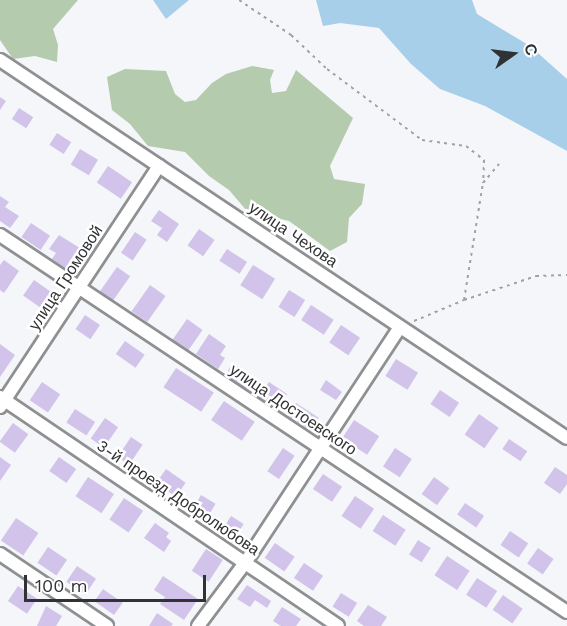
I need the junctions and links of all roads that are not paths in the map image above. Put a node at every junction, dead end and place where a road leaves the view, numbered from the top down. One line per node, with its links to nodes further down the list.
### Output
1 (0, 60): 2 (street, улица Чехова)
2 (159, 166): 4 (street, улица Громовой); 5 (street, улица Чехова)
3 (0, 235): 4 (street, улица Достоевского)
4 (80, 288): 6 (street, улица Громовой); 8 (street, улица Достоевского)
5 (400, 327): 7 (street, улица Чехова); 8 (street)
6 (2, 401): 10 (street, 3-й проезд Добролюбова)
7 (567, 438)
8 (321, 448): 10 (street); 11 (street, улица Достоевского)
9 (0, 554): 12 (street)
10 (245, 563): 13 (street); 14 (street, 3-й проезд Добролюбова)
11 (567, 612)
12 (107, 626)
13 (198, 626)
14 (338, 626)

